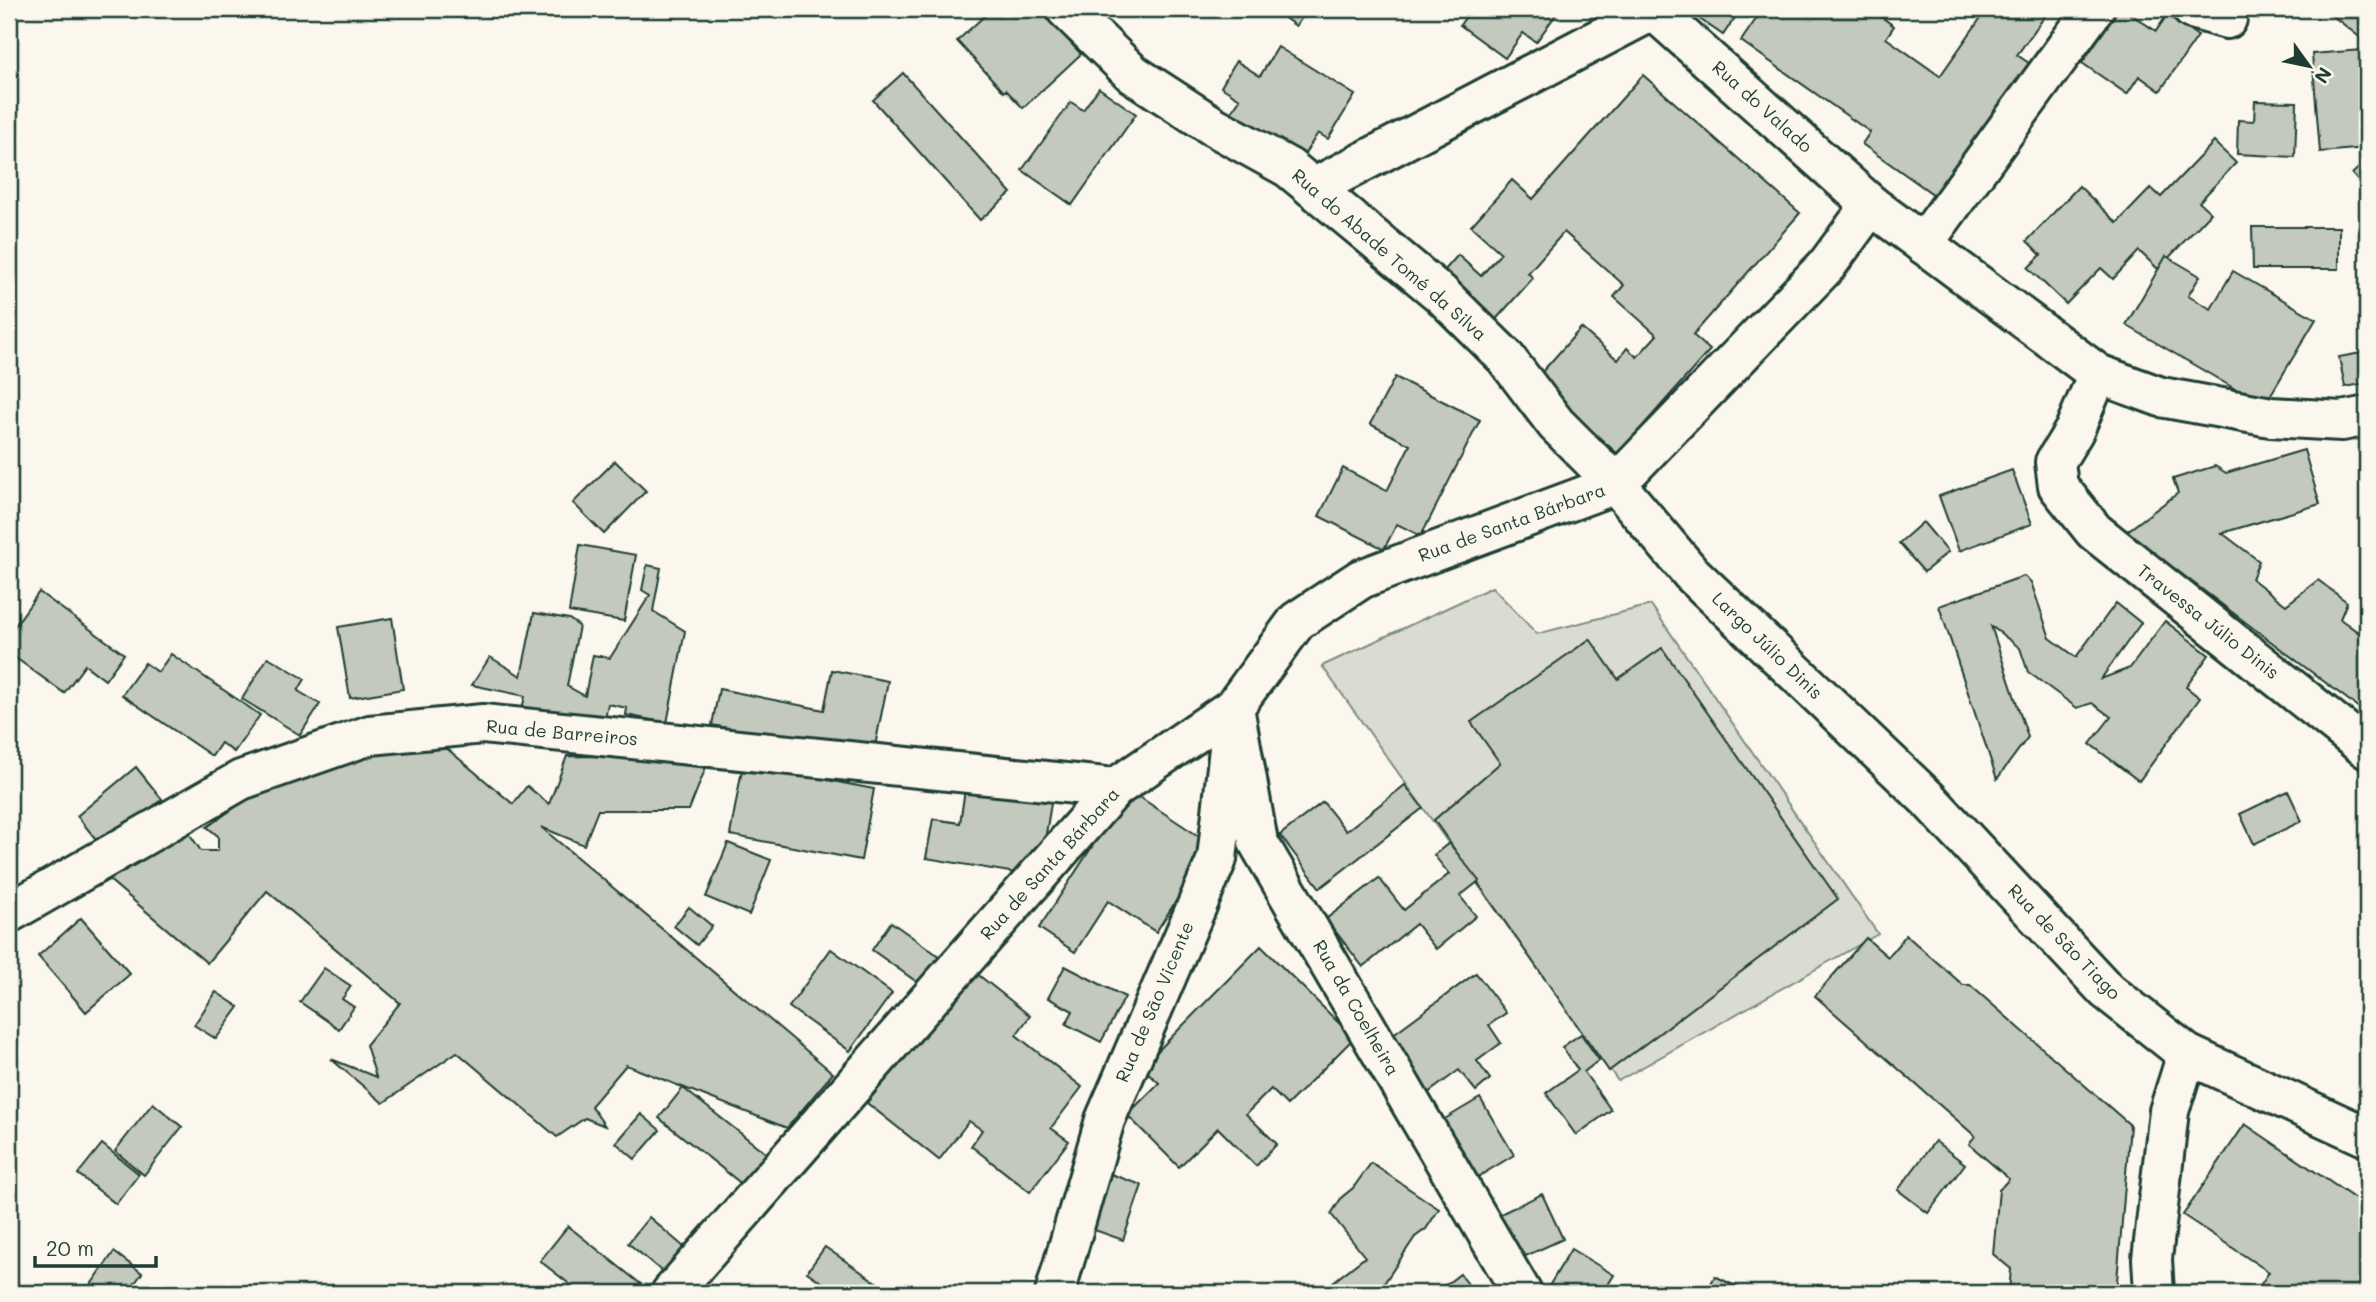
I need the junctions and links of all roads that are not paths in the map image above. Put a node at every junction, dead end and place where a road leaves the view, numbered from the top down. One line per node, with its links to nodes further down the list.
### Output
1 (1066, 9): 4 (street, Rua do Abade Tomé da Silva)
2 (2094, 9): 6 (street)
3 (1654, 10): 4 (street); 5 (street, Rua do Valado)
4 (1313, 188): 9 (street, Rua do Abade Tomé da Silva)
5 (1871, 205): 6 (street); 9 (street, Rua de Santa Bárbara)
6 (1923, 244): 7 (street)
7 (2098, 374): 8 (street); 11 (street, Travessa Júlio Dinis)
8 (2367, 416)
9 (1616, 485): 10 (street, Rua de Santa Bárbara); 13 (street, Largo Júlio Dinis)
10 (1234, 707): 12 (street, Rua de Santa Bárbara); 18 (street, Rua de São Vicente); 19 (street, Rua da Coelheira)
11 (2367, 749)
12 (1115, 788): 14 (street, Rua de Barreiros); 17 (street, Rua de Santa Bárbara)
13 (1928, 799): 15 (street, Rua de São Tiago)
14 (9, 913)
15 (2187, 1055): 16 (street, Rua de São Tiago); 20 (street)
16 (2367, 1137)
17 (671, 1293)
18 (1055, 1293)
19 (1522, 1293)
20 (2154, 1293)

